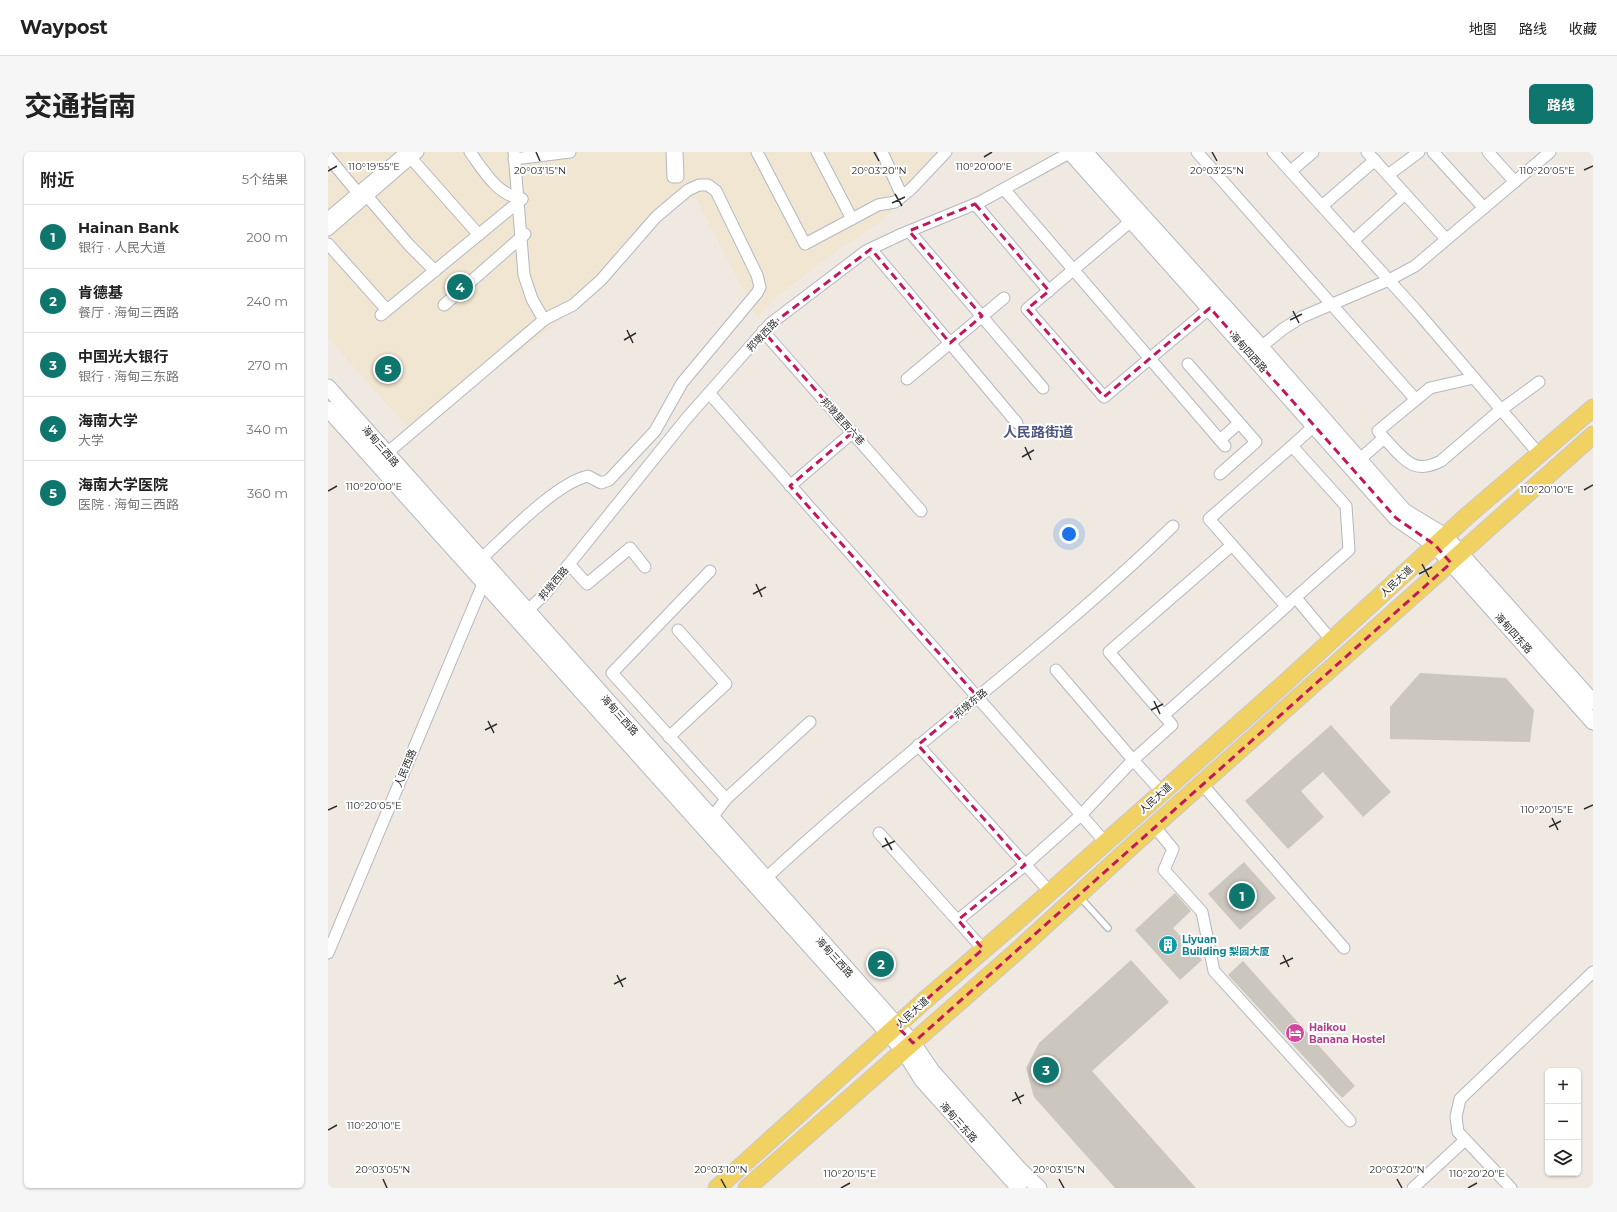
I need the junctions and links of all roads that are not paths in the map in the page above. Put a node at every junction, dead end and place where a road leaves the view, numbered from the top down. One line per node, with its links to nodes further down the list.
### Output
1 (470, 152): 29 (street)
2 (570, 152): 19 (street)
3 (672, 152): 4 (street)
4 (677, 152)
5 (757, 152): 34 (street)
6 (817, 152): 34 (street)
7 (882, 152): 28 (street)
8 (946, 152): 28 (street)
9 (1070, 152): 25 (street, 邦墩西路); 35 (main road, 海甸四西路)
10 (1085, 152): 56 (main road, 海甸四西路)
11 (1197, 152): 49 (street)
12 (1273, 152): 22 (street)
13 (1313, 152): 22 (street)
14 (1419, 152): 23 (street)
15 (1433, 152): 32 (street)
16 (1488, 152): 24 (street)
17 (412, 153): 26 (street); 38 (street)
18 (1548, 153): 24 (street)
19 (516, 156): 29 (street)
20 (1371, 156): 23 (street); 31 (street)
21 (328, 157): 26 (street)
22 (1291, 171): 31 (street)
23 (1388, 175): 27 (street)
24 (1515, 182): 32 (street)
25 (1004, 189): 30 (street, 邦墩西路); 44 (street)
26 (362, 194): 33 (street); 36 (street); 45 (street)
27 (1405, 194): 40 (street); 41 (street)
28 (902, 196): 34 (street)
29 (519, 200): 38 (street); 39 (street)
30 (975, 204): 37 (street, 邦墩西路); 47 (street)
31 (1322, 206): 41 (street)
32 (1484, 208): 40 (street)
33 (328, 218)
34 (852, 219)
35 (1131, 221): 44 (street); 51 (main road, 海甸四西路)
36 (328, 230)
37 (910, 231): 43 (street, 邦墩西路); 52 (street)
38 (479, 235): 45 (street)
39 (523, 236): 50 (street); 53 (street)
40 (1446, 239): 46 (street)
41 (1354, 241): 46 (street)
42 (328, 244): 45 (street)
43 (871, 249): 54 (street, 邦墩西路); 55 (street)
44 (1073, 270): 47 (street); 57 (street)
45 (435, 271)
46 (1389, 280): 49 (street); 59 (street)
47 (1049, 291): 57 (street)
48 (1004, 298): 52 (street)
49 (1330, 303): 56 (street); 65 (street)
50 (444, 305)
51 (1210, 308): 57 (street); 71 (main road, 海甸四西路)
52 (982, 316): 55 (street); 63 (street)
53 (546, 319): 76 (street); 85 (street)
54 (763, 332): 64 (street, 邦墩西路); 72 (street, 邦墩里西六巷)
55 (950, 343): 60 (street); 69 (street)
56 (1261, 347): 78 (main road, 海甸四西路)
57 (1149, 359): 70 (street)
58 (1188, 364): 70 (street)
59 (1474, 378): 65 (street); 68 (street)
60 (907, 379)
61 (1539, 382): 68 (street)
62 (328, 387): 76 (main road, 海甸三西路)
63 (1043, 388)
64 (709, 393): 80 (street); 87 (street, 邦墩西路)
65 (1416, 400): 74 (street)
66 (1593, 408): 77 (main road, 人民大道)
67 (328, 409): 90 (main road, 海甸三西路)
68 (1501, 409): 74 (street); 77 (street)
69 (1017, 423)
70 (1239, 423): 79 (street)
71 (1315, 425): 75 (street); 83 (main road, 海甸四西路)
72 (853, 432): 80 (street); 81 (street, 邦墩里西六巷)
73 (1593, 435): 86 (main road, 人民大道)
74 (1384, 438): 78 (street)
75 (1292, 446): 84 (street); 91 (street)
76 (387, 453): 85 (main road, 海甸三西路)
77 (1539, 454): 83 (main road, 人民大道)
78 (1359, 460): 83 (main road, 海甸四西路)
79 (1220, 474)
80 (790, 486): 96 (street)
81 (921, 511)
82 (1173, 526): 96 (street, 邦墩东路)
83 (1440, 541): 86 (main road, 海甸四东路); 94 (main road, 人民大道)
84 (1232, 545): 91 (street); 98 (street)
85 (481, 559): 92 (main road, 海甸三西路)
86 (1456, 559): 97 (main road, 海甸四东路); 100 (main road, 海甸四东路); 104 (main road, 人民大道)
87 (569, 564): 88 (street); 92 (street, 邦墩西路)
88 (645, 567)
89 (710, 571): 101 (street)
90 (483, 584): 120 (street, 人民西路); 122 (main road, 海甸三西路)
91 (1292, 602): 94 (street); 98 (street)
92 (527, 611): 108 (main road, 海甸三西路)
93 (678, 630): 101 (street)
94 (1332, 640): 105 (main road, 人民大道)
95 (1056, 670): 103 (street)
96 (977, 697): 102 (street, 邦墩东路); 107 (street)
97 (1593, 702)
98 (1164, 715): 103 (street)
99 (810, 722): 106 (street)
100 (1593, 722)
101 (669, 737): 106 (street)
102 (918, 745): 112 (street); 113 (street, 邦墩东路)
103 (1133, 760): 105 (street); 107 (street)
104 (1202, 784): 109 (main road, 人民大道); 118 (street)
105 (1162, 792): 111 (main road, 人民大道)
106 (726, 799): 108 (street)
107 (1081, 814): 111 (street); 112 (street)
108 (711, 818): 113 (main road, 海甸三西路)
109 (1154, 826): 115 (main road, 人民大道); 124 (street)
110 (879, 833): 116 (street)
111 (1105, 842): 114 (main road, 人民大道)
112 (1025, 865): 114 (street); 116 (street)
113 (765, 879): 122 (main road, 海甸三西路)
114 (1050, 892): 119 (main road, 人民大道)
115 (1078, 895): 117 (lane); 123 (main road, 人民大道)
116 (958, 920): 119 (street)
117 (1108, 928)
118 (1344, 948)
119 (983, 949): 122 (main road, 人民大道)
120 (328, 953)
121 (1593, 972): 125 (street)
122 (892, 1030): 123 (main road, 海甸三西路); 126 (main road, 人民大道)
123 (908, 1047): 127 (main road, 人民大道); 128 (main road, 海甸三东路); 129 (main road)
124 (1350, 1121)
125 (1465, 1140): 130 (street); 131 (street)
126 (717, 1188)
127 (748, 1188)
128 (1019, 1188)
129 (1039, 1188)
130 (1413, 1188)
131 (1511, 1188)

